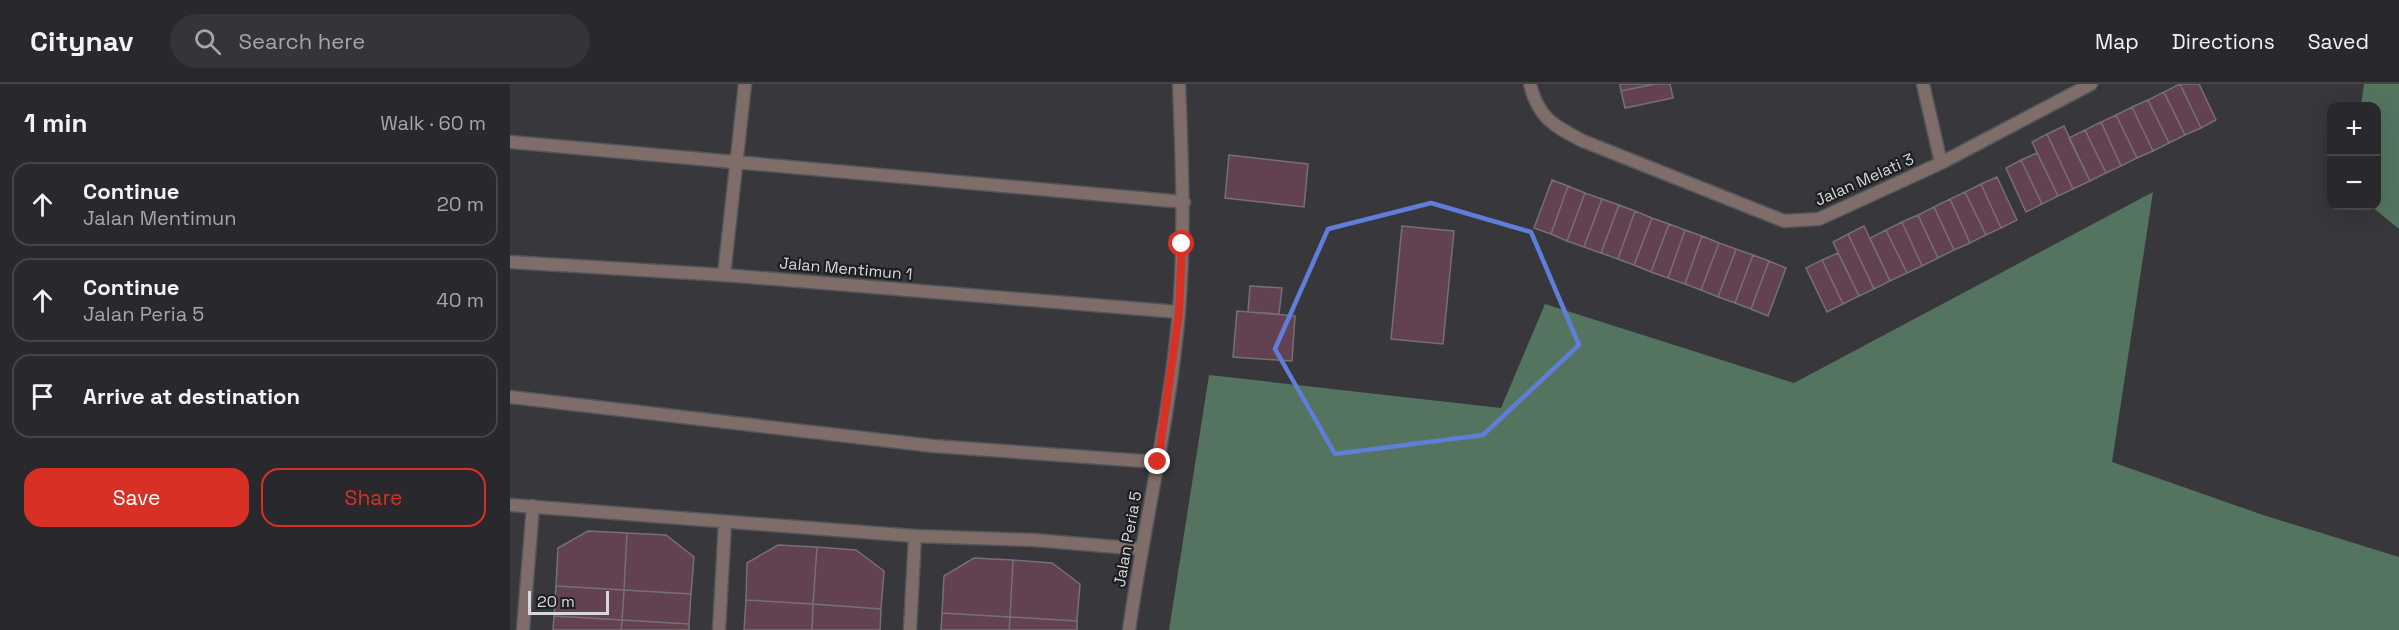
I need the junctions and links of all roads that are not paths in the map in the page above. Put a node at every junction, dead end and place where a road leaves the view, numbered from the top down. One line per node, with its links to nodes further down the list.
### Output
1 (745, 84): 7 (street)
2 (1179, 84): 9 (street, Jalan Peria 5)
3 (1530, 84): 8 (street, Jalan Melati 3)
4 (1923, 84): 8 (street)
5 (2091, 84): 8 (street, Jalan Melati 3)
6 (510, 142): 7 (street)
7 (736, 161): 9 (street); 11 (street)
8 (1941, 163)
9 (1184, 202): 12 (street, Jalan Peria 5)
10 (510, 262): 11 (street, Jalan Mentimun 1)
11 (724, 275): 12 (street, Jalan Mentimun 1)
12 (1179, 312): 14 (street, Jalan Peria 5)
13 (510, 397): 14 (street)
14 (1158, 462): 19 (street, Jalan Peria 5)
15 (510, 505): 16 (street)
16 (533, 506): 17 (street); 20 (street)
17 (725, 522): 18 (street); 21 (street)
18 (915, 536): 19 (street); 22 (street)
19 (1141, 549): 23 (street, Jalan Peria 5)
20 (523, 630)
21 (719, 630)
22 (910, 630)
23 (1129, 630)

